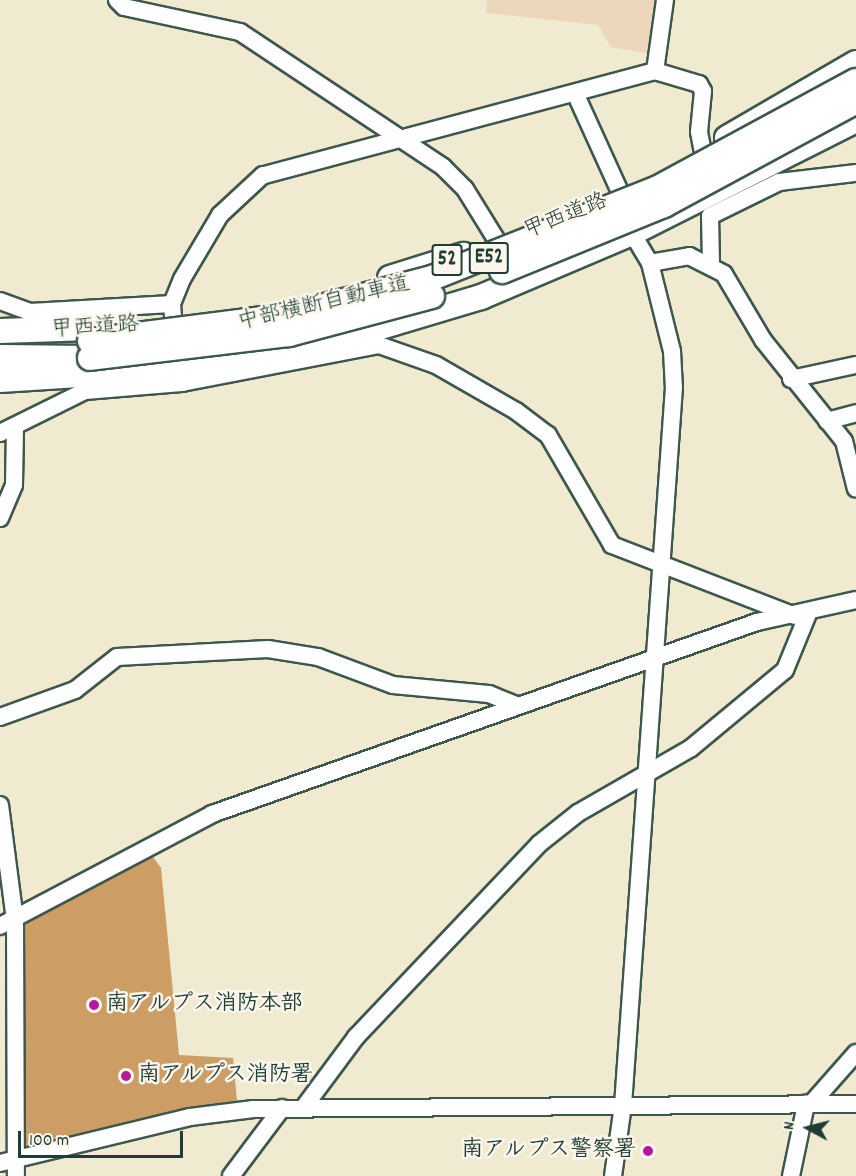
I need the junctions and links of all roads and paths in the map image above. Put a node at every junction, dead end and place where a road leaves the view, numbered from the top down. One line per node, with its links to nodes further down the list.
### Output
1 (117, 0): 9 (street)
2 (665, 0): 4 (street)
3 (856, 63): 10 (highway, 甲西道路 / 52)
4 (655, 71): 6 (street); 10 (street)
5 (856, 81): 20 (highway, 中部横断自動車道 / E52, bridge)
6 (576, 95): 9 (street); 12 (street)
7 (856, 101): 21 (highway, 中部横断自動車道 / E52, bridge)
8 (856, 120): 13 (highway, 甲西道路 / 52)
9 (396, 136): 14 (street); 18 (street)
10 (703, 152): 12 (highway, 甲西道路 / 52)
11 (856, 173): 16 (street)
12 (621, 194): 13 (street); 14 (highway, 甲西道路 / 52)
13 (632, 233): 15 (street); 23 (highway, 甲西道路 / 52)
14 (499, 244): 18 (highway, 甲西道路 / 52)
15 (650, 263): 16 (street); 31 (street)
16 (711, 263): 24 (street)
17 (0, 302): 18 (street)
18 (172, 313): 19 (highway, 甲西道路 / 52); 23 (street)
19 (0, 331)
20 (0, 342)
21 (0, 357)
22 (856, 364): 24 (street)
23 (179, 376): 25 (highway, 甲西道路 / 52); 28 (street); 31 (street)
24 (791, 379): 27 (street)
25 (0, 380)
26 (856, 413): 27 (street)
27 (827, 421): 29 (street)
28 (7, 430): 30 (street)
29 (856, 489)
30 (0, 518)
31 (663, 565): 33 (street); 34 (street)
32 (856, 600): 33 (street)
33 (801, 615): 34 (street); 37 (street)
34 (656, 660): 35 (street); 37 (street)
35 (516, 705): 36 (street); 39 (street)
36 (0, 717)
37 (648, 770): 43 (street); 44 (street)
38 (0, 805): 39 (street)
39 (8, 923): 46 (street)
40 (856, 1053): 41 (street)
41 (808, 1104): 42 (street); 43 (street); 51 (street)
42 (856, 1104)
43 (623, 1105): 44 (street); 50 (street)
44 (304, 1107): 45 (street)
45 (282, 1108): 46 (street); 49 (street)
46 (17, 1159): 47 (street); 48 (street)
47 (0, 1164)
48 (16, 1176)
49 (231, 1176)
50 (613, 1176)
51 (791, 1176)

